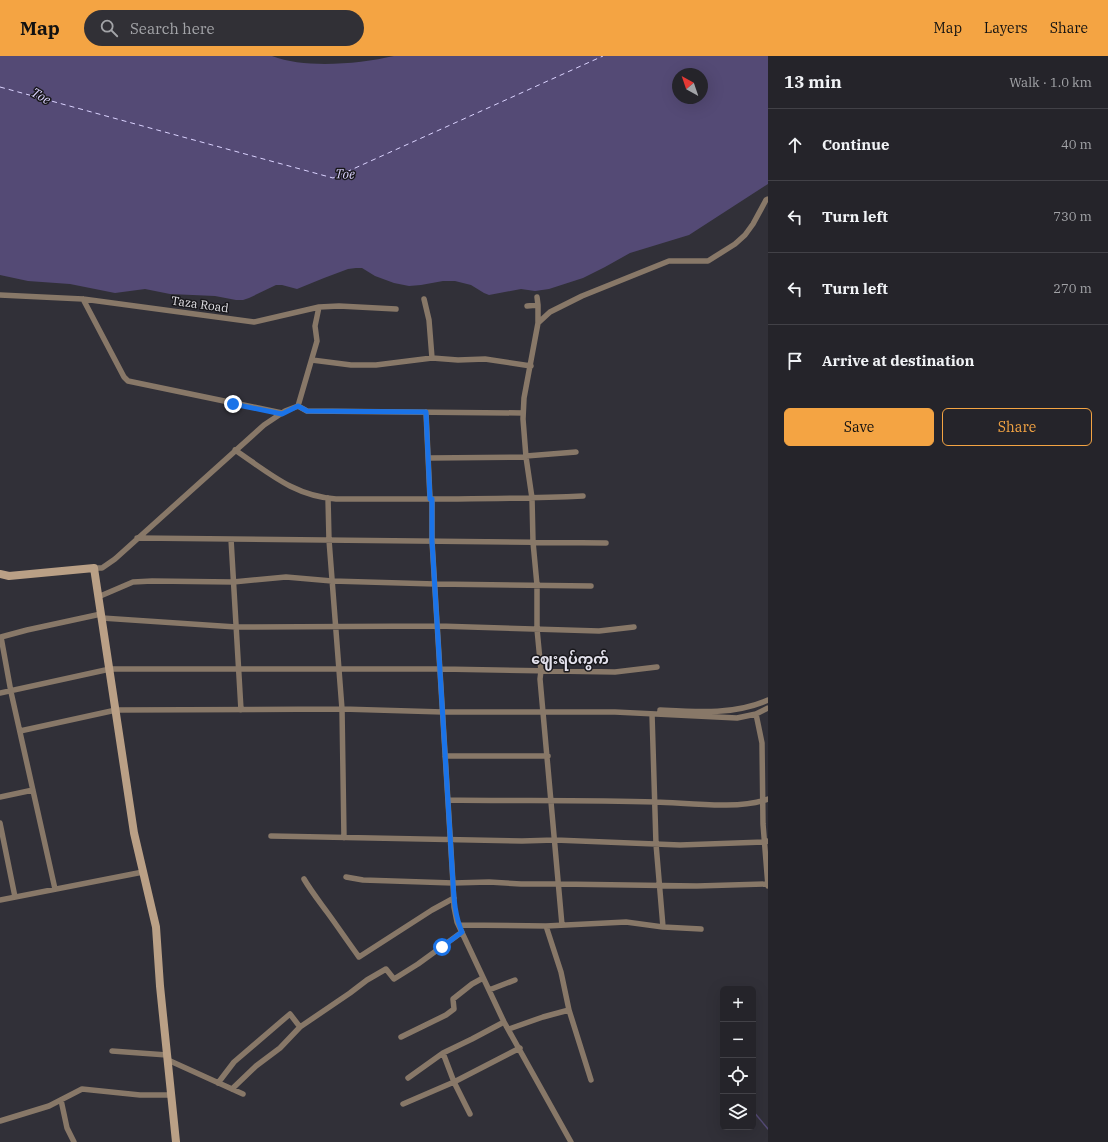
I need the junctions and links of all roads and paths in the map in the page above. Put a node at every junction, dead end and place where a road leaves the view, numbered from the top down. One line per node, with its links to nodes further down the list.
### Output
1 (768, 199): 10 (street)
2 (0, 295): 4 (street, Taza Road)
3 (536, 298): 6 (street)
4 (84, 299): 8 (street, Taza Road); 17 (street)
5 (424, 299): 11 (street)
6 (538, 305): 7 (street); 10 (street)
7 (527, 306)
8 (319, 307): 9 (street, Taza Road); 12 (street)
9 (396, 309)
10 (538, 323): 13 (street)
11 (432, 358): 12 (street); 13 (street)
12 (312, 360): 14 (street)
13 (531, 366): 16 (street)
14 (298, 406): 15 (street); 17 (street)
15 (426, 412): 16 (street); 21 (street)
16 (523, 413): 20 (street)
17 (282, 414): 18 (street)
18 (235, 450): 23 (street); 26 (street)
19 (576, 452): 20 (street)
20 (526, 456): 21 (street); 24 (street)
21 (429, 458): 25 (street)
22 (583, 496): 24 (street)
23 (328, 498): 25 (street); 28 (street)
24 (532, 498): 25 (street); 30 (street)
25 (432, 499): 29 (street)
26 (138, 538): 27 (street); 32 (street)
27 (231, 539): 28 (street); 35 (street)
28 (329, 540): 29 (street); 34 (street)
29 (432, 541): 30 (street); 36 (street)
30 (533, 542): 31 (street); 37 (street)
31 (606, 543)
32 (94, 568): 33 (street); 39 (street)
33 (0, 574)
34 (332, 581): 35 (street); 36 (street); 43 (street)
35 (233, 582): 39 (street); 42 (street)
36 (435, 584): 37 (street); 41 (street)
37 (537, 585): 38 (street); 45 (street)
38 (591, 586)
39 (98, 597): 40 (street)
40 (101, 616): 42 (street); 47 (street); 52 (street)
41 (438, 626): 43 (street); 45 (street); 50 (street)
42 (236, 627): 43 (street); 48 (street)
43 (335, 627): 49 (street)
44 (634, 627): 45 (street)
45 (537, 629): 51 (street)
46 (657, 667): 51 (street)
47 (110, 669): 48 (street); 52 (street); 57 (street)
48 (238, 669): 49 (street); 58 (street)
49 (338, 669): 50 (street); 56 (street)
50 (441, 669): 51 (street); 59 (street)
51 (541, 671): 60 (street)
52 (11, 692): 53 (street); 64 (street)
53 (0, 693)
54 (768, 700): 62 (street)
55 (768, 708): 63 (street)
56 (342, 709): 58 (street); 59 (street); 75 (street)
57 (116, 710): 58 (street); 64 (street); 80 (street)
58 (241, 710)
59 (443, 712): 60 (street); 65 (street)
60 (543, 712): 61 (street); 66 (street)
61 (652, 714): 62 (street); 72 (street)
62 (660, 714): 63 (street)
63 (756, 714): 70 (street)
64 (20, 731): 67 (street)
65 (445, 756): 66 (street); 69 (street)
66 (548, 756): 71 (street)
67 (33, 790): 68 (street); 87 (street)
68 (0, 797)
69 (448, 800): 71 (street); 76 (street)
70 (766, 800): 72 (street); 78 (street)
71 (552, 801): 72 (street); 77 (street)
72 (656, 802): 79 (street)
73 (0, 824): 88 (street)
74 (271, 836): 75 (street)
75 (344, 838): 76 (street)
76 (450, 839): 77 (street); 83 (street)
77 (555, 840): 79 (street); 84 (street)
78 (766, 842): 79 (street); 86 (street)
79 (656, 844): 85 (street)
80 (143, 872): 87 (street); 108 (street)
81 (346, 877): 83 (street)
82 (304, 879): 89 (street)
83 (453, 883): 84 (street); 89 (street)
84 (558, 884): 85 (street); 93 (street)
85 (660, 885): 86 (street); 94 (street)
86 (768, 885)
87 (55, 889): 88 (street)
88 (15, 897): 90 (street)
89 (454, 898): 91 (street)
90 (0, 900)
91 (459, 925): 92 (street); 96 (street)
92 (546, 926): 93 (street); 100 (street)
93 (562, 926): 94 (street)
94 (663, 927): 95 (street)
95 (702, 929)
96 (462, 932): 97 (street); 102 (street)
97 (484, 978): 99 (street); 104 (street)
98 (515, 980): 99 (street)
99 (489, 990): 101 (street)
100 (569, 1010): 103 (street); 110 (street)
101 (504, 1022): 103 (street); 107 (street)
102 (300, 1027): 111 (street); 113 (street)
103 (509, 1030): 105 (street)
104 (401, 1037)
105 (520, 1048): 112 (street); 122 (street)
106 (112, 1051): 108 (street)
107 (443, 1053): 109 (street); 112 (street)
108 (168, 1058): 111 (street); 115 (street)
109 (408, 1078)
110 (591, 1080)
111 (218, 1082): 113 (street)
112 (454, 1082): 117 (street); 118 (street)
113 (232, 1089): 114 (street)
114 (244, 1094)
115 (171, 1095): 116 (street); 121 (street)
116 (61, 1100): 119 (street); 120 (street)
117 (403, 1104)
118 (470, 1114)
119 (0, 1121)
120 (74, 1142)
121 (176, 1142)
122 (571, 1142)

